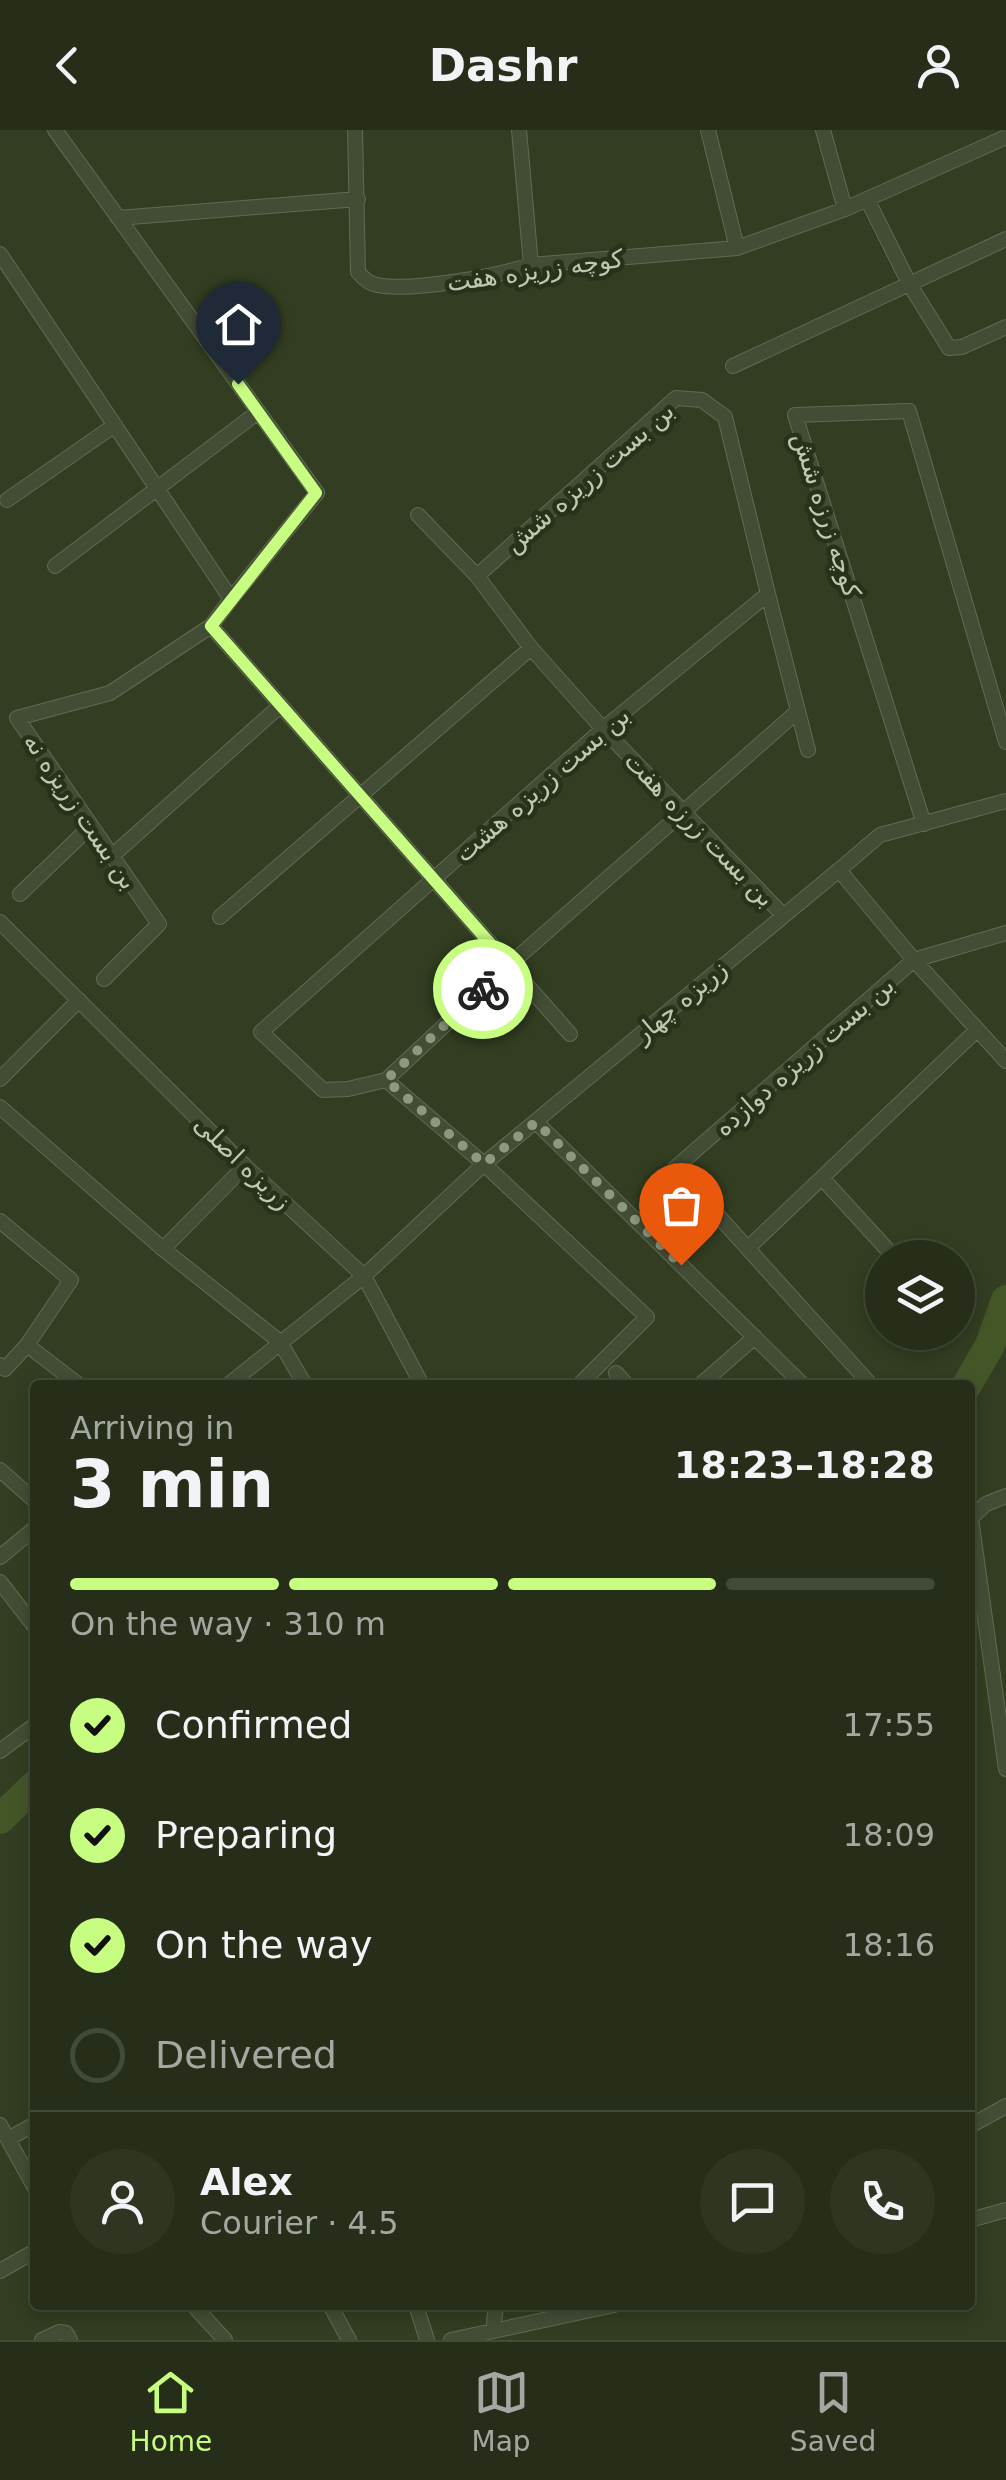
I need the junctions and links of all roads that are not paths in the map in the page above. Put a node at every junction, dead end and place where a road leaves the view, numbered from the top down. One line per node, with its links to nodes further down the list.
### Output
1 (55, 130): 10 (street)
2 (355, 130): 7 (street, کوچه زریزه هفت)
3 (519, 130): 14 (street)
4 (708, 130): 12 (street)
5 (822, 130): 9 (street)
6 (1006, 136): 8 (street, کوچه زریزه هفت)
7 (358, 199): 10 (street); 14 (street, کوچه زریزه هفت)
8 (868, 199): 9 (street, کوچه زریزه هفت); 15 (street)
9 (845, 209): 12 (street, کوچه زریزه هفت)
10 (118, 218): 18 (street)
11 (1006, 240): 15 (street)
12 (737, 248): 14 (street, کوچه زریزه هفت)
13 (0, 254): 19 (street)
14 (532, 265)
15 (910, 285): 16 (street); 17 (street)
16 (1006, 327)
17 (733, 366)
18 (258, 412): 20 (street); 26 (street)
19 (115, 426): 20 (street); 21 (street)
20 (157, 488): 23 (street); 26 (street)
21 (8, 500)
22 (418, 516): 24 (street)
23 (55, 566)
24 (478, 576): 25 (street, بن بست زریزه شش); 28 (street, بن بست زرزه هفت)
25 (768, 594): 30 (street); 31 (street, بن بست زریزه هشت)
26 (231, 599): 27 (street)
27 (211, 626): 29 (street); 38 (street, بن بست زریزه نه)
28 (531, 648): 31 (street, بن بست زرزه هفت); 34 (street)
29 (281, 705): 34 (street); 39 (street)
30 (798, 712): 33 (street); 36 (street)
31 (604, 729): 36 (street, بن بست زرزه هفت); 41 (street, بن بست زریزه هشت)
32 (1006, 742): 37 (street, کوچه زرزه شش)
33 (808, 750)
34 (362, 797): 41 (street); 44 (street)
35 (1006, 801): 37 (street, زریزه چهار)
36 (682, 812): 43 (street, بن بست زرزه هفت); 48 (street)
37 (924, 824): 40 (street, زریزه چهار)
38 (92, 826): 39 (street, بن بست زریزه نه); 42 (street)
39 (112, 856): 49 (street, بن بست زریزه نه)
40 (839, 870): 43 (street, زریزه چهار); 47 (street)
41 (434, 879): 48 (street); 55 (street, بن بست زریزه هشت)
42 (20, 894)
43 (783, 915): 57 (street, زریزه چهار)
44 (220, 917)
45 (0, 922): 50 (street, زریزه اصلی)
46 (1006, 933): 47 (street)
47 (914, 960): 51 (street, بن بست زریزه دوازده); 63 (street, بن بست زریزه دوازده)
48 (509, 965): 52 (street); 55 (street)
49 (104, 979)
50 (78, 1000): 54 (street); 59 (street, زریزه اصلی)
51 (978, 1030): 53 (street, بن بست زریزه دوازده); 60 (street)
52 (570, 1034)
53 (1006, 1061)
54 (0, 1079)
55 (386, 1080): 58 (street)
56 (0, 1108): 64 (street)
57 (536, 1122): 58 (street, زریزه چهار); 66 (street)
58 (484, 1164): 65 (street, زریزه چهار); 75 (street)
59 (245, 1166): 64 (street); 65 (street, زریزه اصلی)
60 (822, 1178): 62 (street); 63 (street)
61 (0, 1221): 68 (street)
62 (879, 1240)
63 (748, 1248): 79 (street, بن بست زریزه دوازده)
64 (163, 1249): 67 (street)
65 (364, 1276): 67 (street); 74 (street, زریزه اصلی)
66 (754, 1337): 77 (street); 78 (street)
67 (280, 1342): 72 (street); 73 (street)
68 (27, 1345): 69 (street); 71 (street)
69 (2, 1370)
70 (616, 1373): 76 (street)
71 (72, 1380)
72 (234, 1380)
73 (302, 1380)
74 (419, 1380)
75 (584, 1380)
76 (622, 1380)
77 (706, 1380)
78 (798, 1380)
79 (867, 1380)
80 (0, 1470): 82 (street)
81 (1006, 1496): 83 (street)
82 (30, 1497)
83 (975, 1515)
84 (30, 1532): 86 (street)
85 (975, 1548): 91 (street)
86 (0, 1557)
87 (0, 1582): 88 (street)
88 (30, 1621)
89 (30, 1729): 90 (street)
90 (0, 1751)
91 (1006, 1769)
92 (1006, 2106): 93 (street)
93 (975, 2123)
94 (0, 2125): 96 (street)
95 (30, 2127): 96 (street)
96 (8, 2139): 97 (street)
97 (30, 2179)
98 (1006, 2210): 99 (street)
99 (975, 2219)
100 (30, 2254): 101 (street)
101 (0, 2271)
102 (198, 2310): 110 (street)
103 (333, 2310): 111 (street)
104 (418, 2310): 112 (street)
105 (495, 2310): 107 (street)
106 (590, 2310): 107 (street)
107 (493, 2332): 113 (street)
108 (42, 2340): 109 (street)
109 (70, 2340)
110 (225, 2340)
111 (349, 2340)
112 (428, 2340)
113 (451, 2340)

